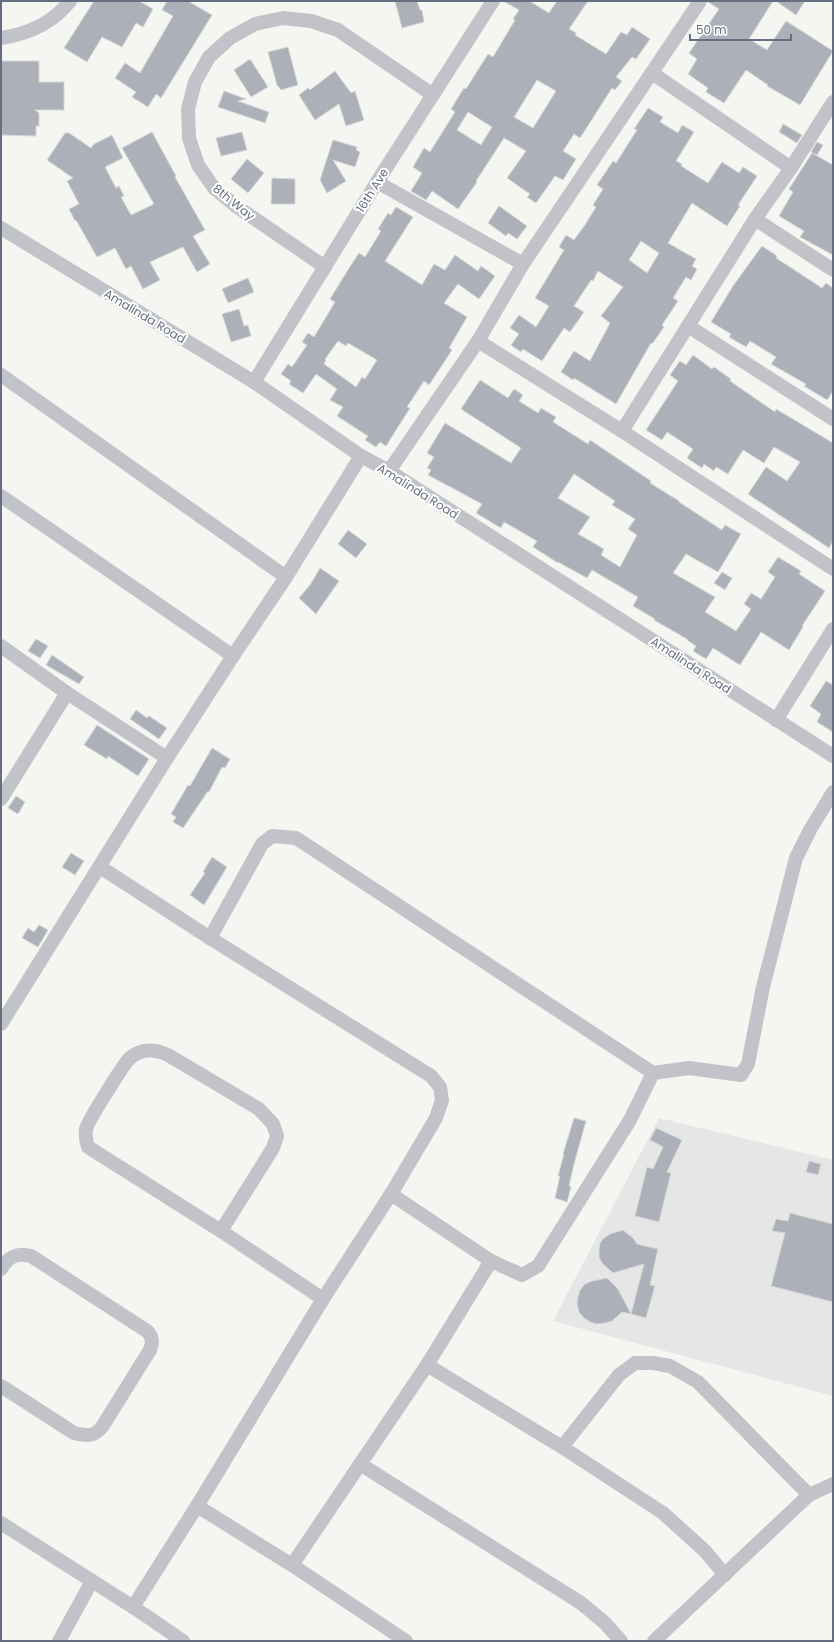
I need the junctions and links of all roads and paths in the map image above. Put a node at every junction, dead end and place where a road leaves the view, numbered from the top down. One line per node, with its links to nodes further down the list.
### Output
1 (70, 1): 4 (street)
2 (493, 1): 6 (street, 16th Ave)
3 (700, 1): 5 (street)
4 (1, 38)
5 (652, 73): 9 (street); 13 (street)
6 (433, 95): 10 (street, 16th Ave); 14 (street, 8th Way)
7 (833, 102): 8 (street)
8 (828, 122): 9 (street)
9 (790, 168): 11 (street)
10 (377, 182): 13 (street); 14 (street, 16th Ave)
11 (755, 220): 15 (street); 16 (street)
12 (1, 228): 19 (street, Amalinda Road)
13 (523, 264): 17 (street)
14 (325, 267): 19 (street, 16th Ave)
15 (833, 270)
16 (688, 326): 20 (street); 21 (street)
17 (478, 341): 21 (street); 23 (street)
18 (1, 375): 26 (street)
19 (254, 382): 22 (street, Amalinda Road)
20 (833, 419)
21 (622, 432): 25 (street)
22 (361, 456): 23 (street, Amalinda Road); 26 (street)
23 (389, 471): 31 (street, Amalinda Road)
24 (1, 496): 29 (street)
25 (833, 569)
26 (286, 576): 29 (street)
27 (833, 629): 31 (street)
28 (1, 646): 30 (street)
29 (233, 656): 33 (street)
30 (67, 693): 33 (street); 35 (street)
31 (776, 720): 32 (street, Amalinda Road)
32 (833, 756)
33 (167, 758): 36 (street)
34 (833, 792): 39 (street)
35 (1, 799)
36 (100, 867): 37 (street); 38 (street)
37 (210, 938): 39 (street); 40 (street)
38 (1, 1024)
39 (652, 1073): 42 (street)
40 (391, 1194): 42 (street); 44 (street)
41 (221, 1231): 41 (street); 44 (street)
42 (491, 1261): 45 (street)
43 (1, 1269): 46 (street)
44 (323, 1299): 51 (street)
45 (427, 1364): 47 (street); 48 (street)
46 (1, 1386)
47 (562, 1447): 50 (street); 54 (street)
48 (360, 1464): 53 (street); 60 (street)
49 (833, 1484): 50 (street)
50 (809, 1495): 54 (street)
51 (197, 1506): 53 (street); 56 (street)
52 (1, 1523): 55 (street)
53 (292, 1565): 59 (street)
54 (725, 1575): 61 (street)
55 (92, 1581): 56 (street); 57 (street)
56 (132, 1607): 58 (street)
57 (59, 1641)
58 (183, 1641)
59 (406, 1641)
60 (621, 1641)
61 (654, 1641)

